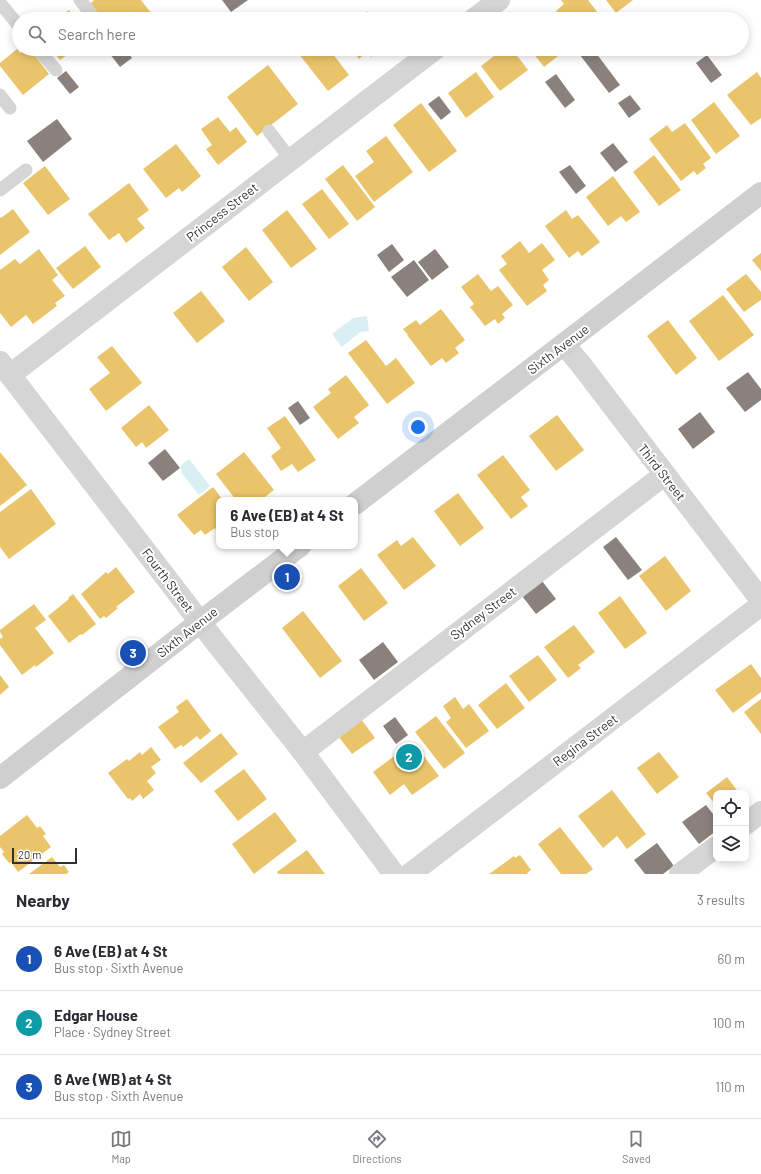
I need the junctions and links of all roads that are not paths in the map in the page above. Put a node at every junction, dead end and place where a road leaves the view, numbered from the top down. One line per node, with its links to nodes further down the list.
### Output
1 (80, 0): 4 (lane)
2 (499, 0): 5 (street)
3 (0, 3): 6 (lane)
4 (90, 12)
5 (483, 12)
6 (12, 18)
7 (44, 56): 9 (lane)
8 (426, 56): 13 (street, Princess Street)
9 (56, 70)
10 (0, 95): 11 (lane)
11 (10, 108)
12 (268, 131): 13 (lane)
13 (290, 160): 18 (street, Princess Street)
14 (26, 170): 15 (lane)
15 (0, 190)
16 (761, 193): 17 (street, Sixth Avenue)
17 (564, 345): 19 (street, Third Street); 20 (street, Sixth Avenue)
18 (5, 369): 24 (street, Fourth Street)
19 (664, 475): 22 (street, Third Street); 25 (street, Sydney Street)
20 (358, 502)
21 (296, 549): 24 (street, Sixth Avenue)
22 (761, 600)
23 (761, 605): 31 (street, Regina Street)
24 (200, 622): 25 (street, Fourth Street); 26 (street, Sixth Avenue)
25 (303, 752): 30 (street, Fourth Street)
26 (0, 778)
27 (761, 812): 28 (street)
28 (749, 822)
29 (713, 848): 32 (street)
30 (394, 874)
31 (410, 874)
32 (680, 874)

